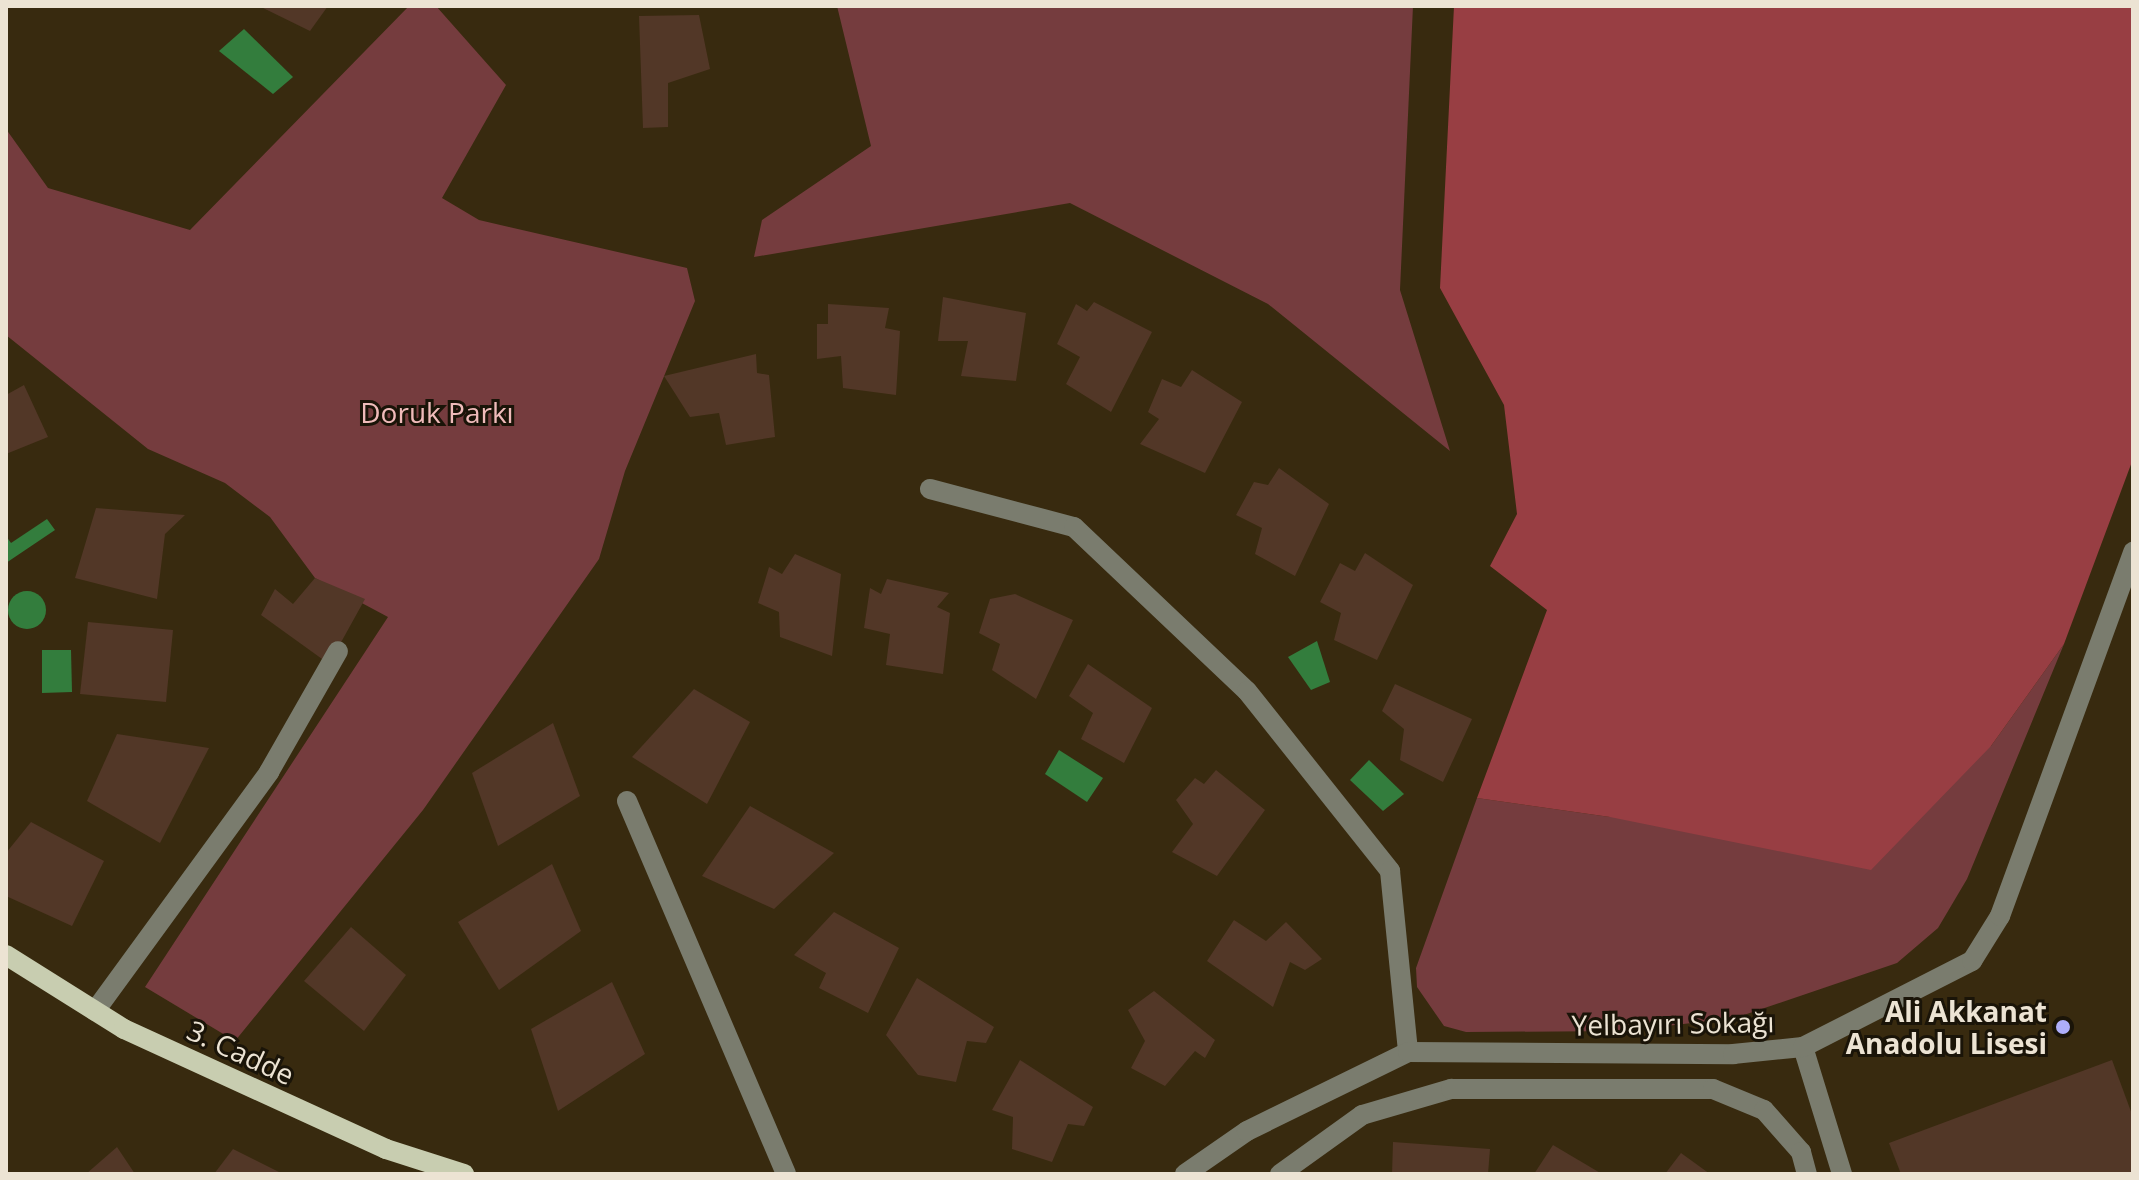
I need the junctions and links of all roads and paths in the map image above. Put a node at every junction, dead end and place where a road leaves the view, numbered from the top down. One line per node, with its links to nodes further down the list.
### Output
1 (930, 489): 8 (street)
2 (2133, 552): 7 (street, Yelbayırı Sokağı)
3 (338, 651): 6 (street)
4 (627, 801): 10 (street)
5 (6, 955): 6 (main road, 3. Cadde)
6 (95, 1011): 9 (main road, 3. Cadde)
7 (1803, 1047): 8 (street, Yelbayırı Sokağı); 14 (street)
8 (1408, 1052): 11 (street, Yelbayırı Sokağı)
9 (464, 1174)
10 (786, 1174)
11 (1185, 1174)
12 (1280, 1174): 13 (street)
13 (1807, 1174)
14 (1842, 1174)

